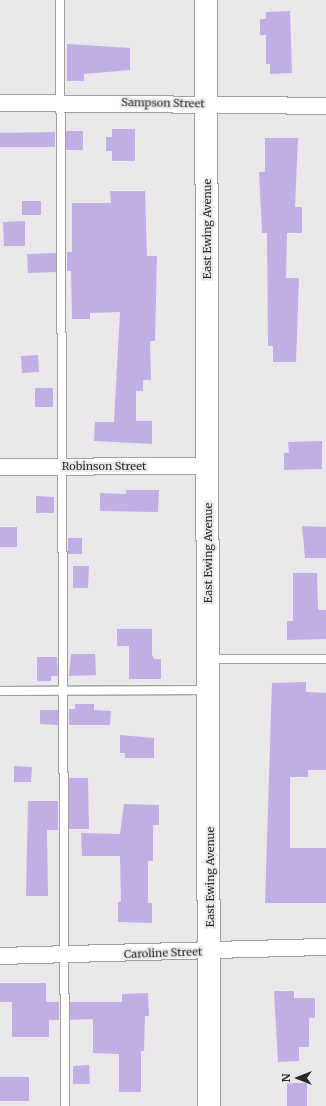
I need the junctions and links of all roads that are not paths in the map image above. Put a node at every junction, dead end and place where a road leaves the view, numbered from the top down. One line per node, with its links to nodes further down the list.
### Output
1 (60, 0): 3 (lane)
2 (206, 0): 5 (street, East Ewing Avenue)
3 (60, 102): 4 (street, Sampson Street); 5 (street, Sampson Street); 7 (lane)
4 (0, 103)
5 (206, 104): 6 (street, Sampson Street); 8 (street, East Ewing Avenue)
6 (326, 106)
7 (63, 466): 8 (street, Robinson Street); 9 (street, Robinson Street); 14 (lane)
8 (208, 466): 10 (street, East Ewing Avenue)
9 (0, 467)
10 (209, 658): 11 (lane); 12 (street, East Ewing Avenue)
11 (326, 659)
12 (209, 690): 14 (lane); 16 (street, East Ewing Avenue)
13 (0, 691): 14 (lane)
14 (62, 691): 18 (lane)
15 (326, 947): 16 (street, Caroline Street)
16 (210, 951): 18 (street, Caroline Street); 20 (street, East Ewing Avenue)
17 (0, 956): 18 (street, Caroline Street)
18 (64, 956): 19 (lane)
19 (65, 1106)
20 (209, 1106)

